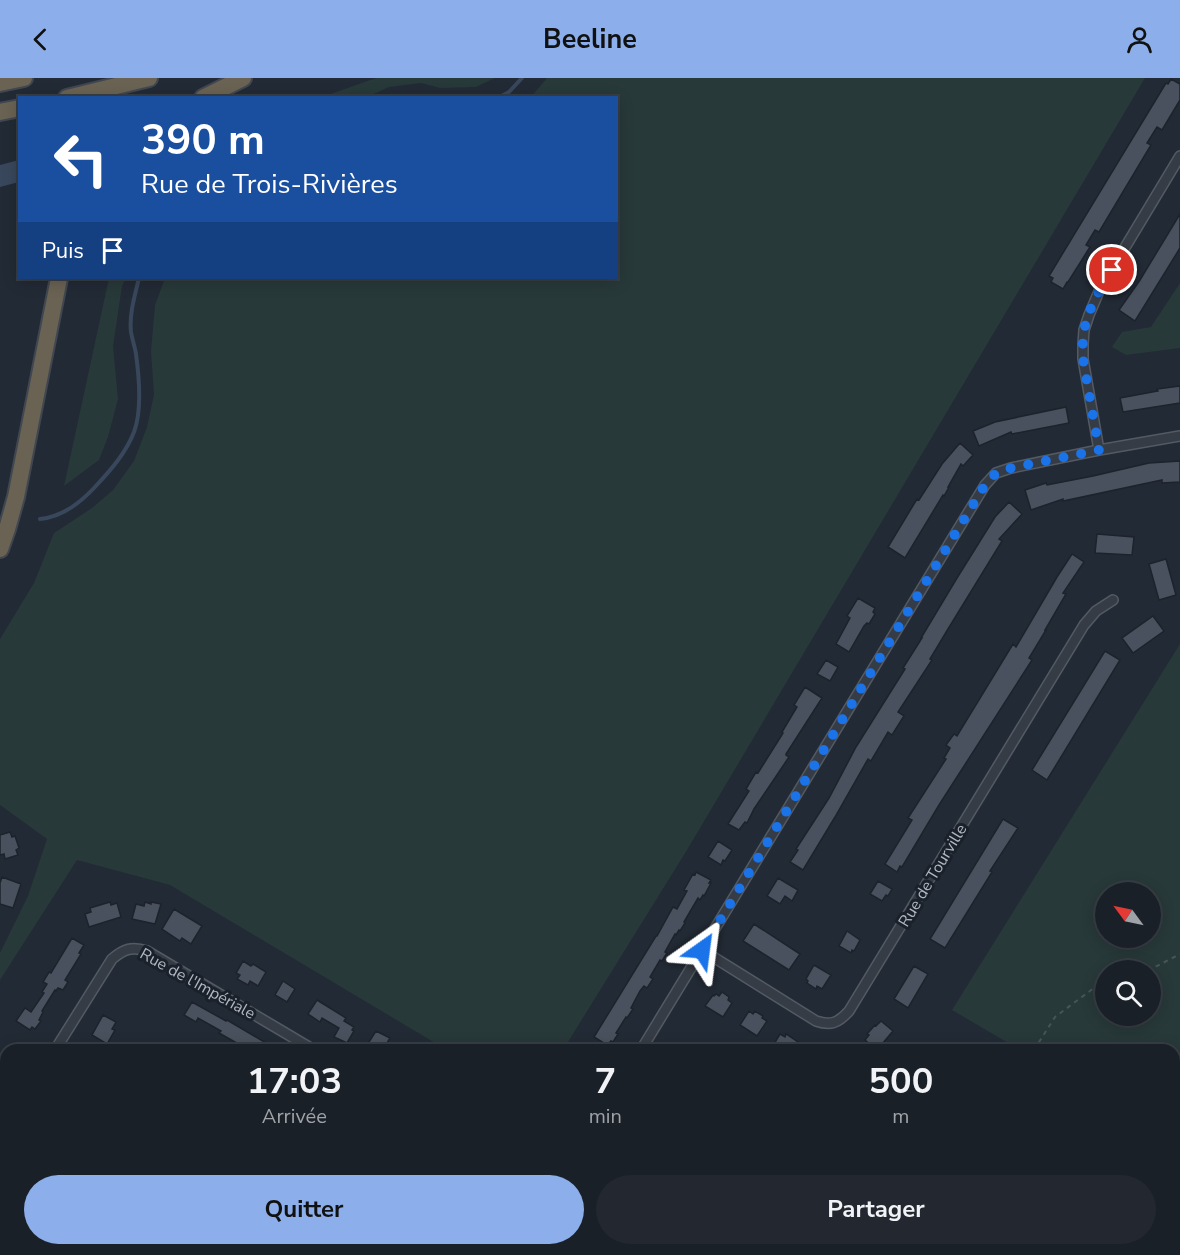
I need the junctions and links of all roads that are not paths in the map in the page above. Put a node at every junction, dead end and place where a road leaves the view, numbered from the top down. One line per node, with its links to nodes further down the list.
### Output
1 (24, 78): 4 (highway)
2 (149, 78): 5 (highway)
3 (243, 78): 6 (highway)
4 (0, 83)
5 (75, 96)
6 (206, 96)
7 (18, 108): 8 (highway)
8 (0, 112)
9 (1180, 156): 12 (street)
10 (59, 279): 13 (highway)
11 (1180, 436): 12 (street)
12 (1099, 450): 15 (street)
13 (0, 549)
14 (1113, 600): 15 (street, Rue de Tourville)
15 (702, 950): 18 (street)
16 (59, 1044): 17 (street, Rue de l'Impériale)
17 (304, 1044)
18 (645, 1044)

